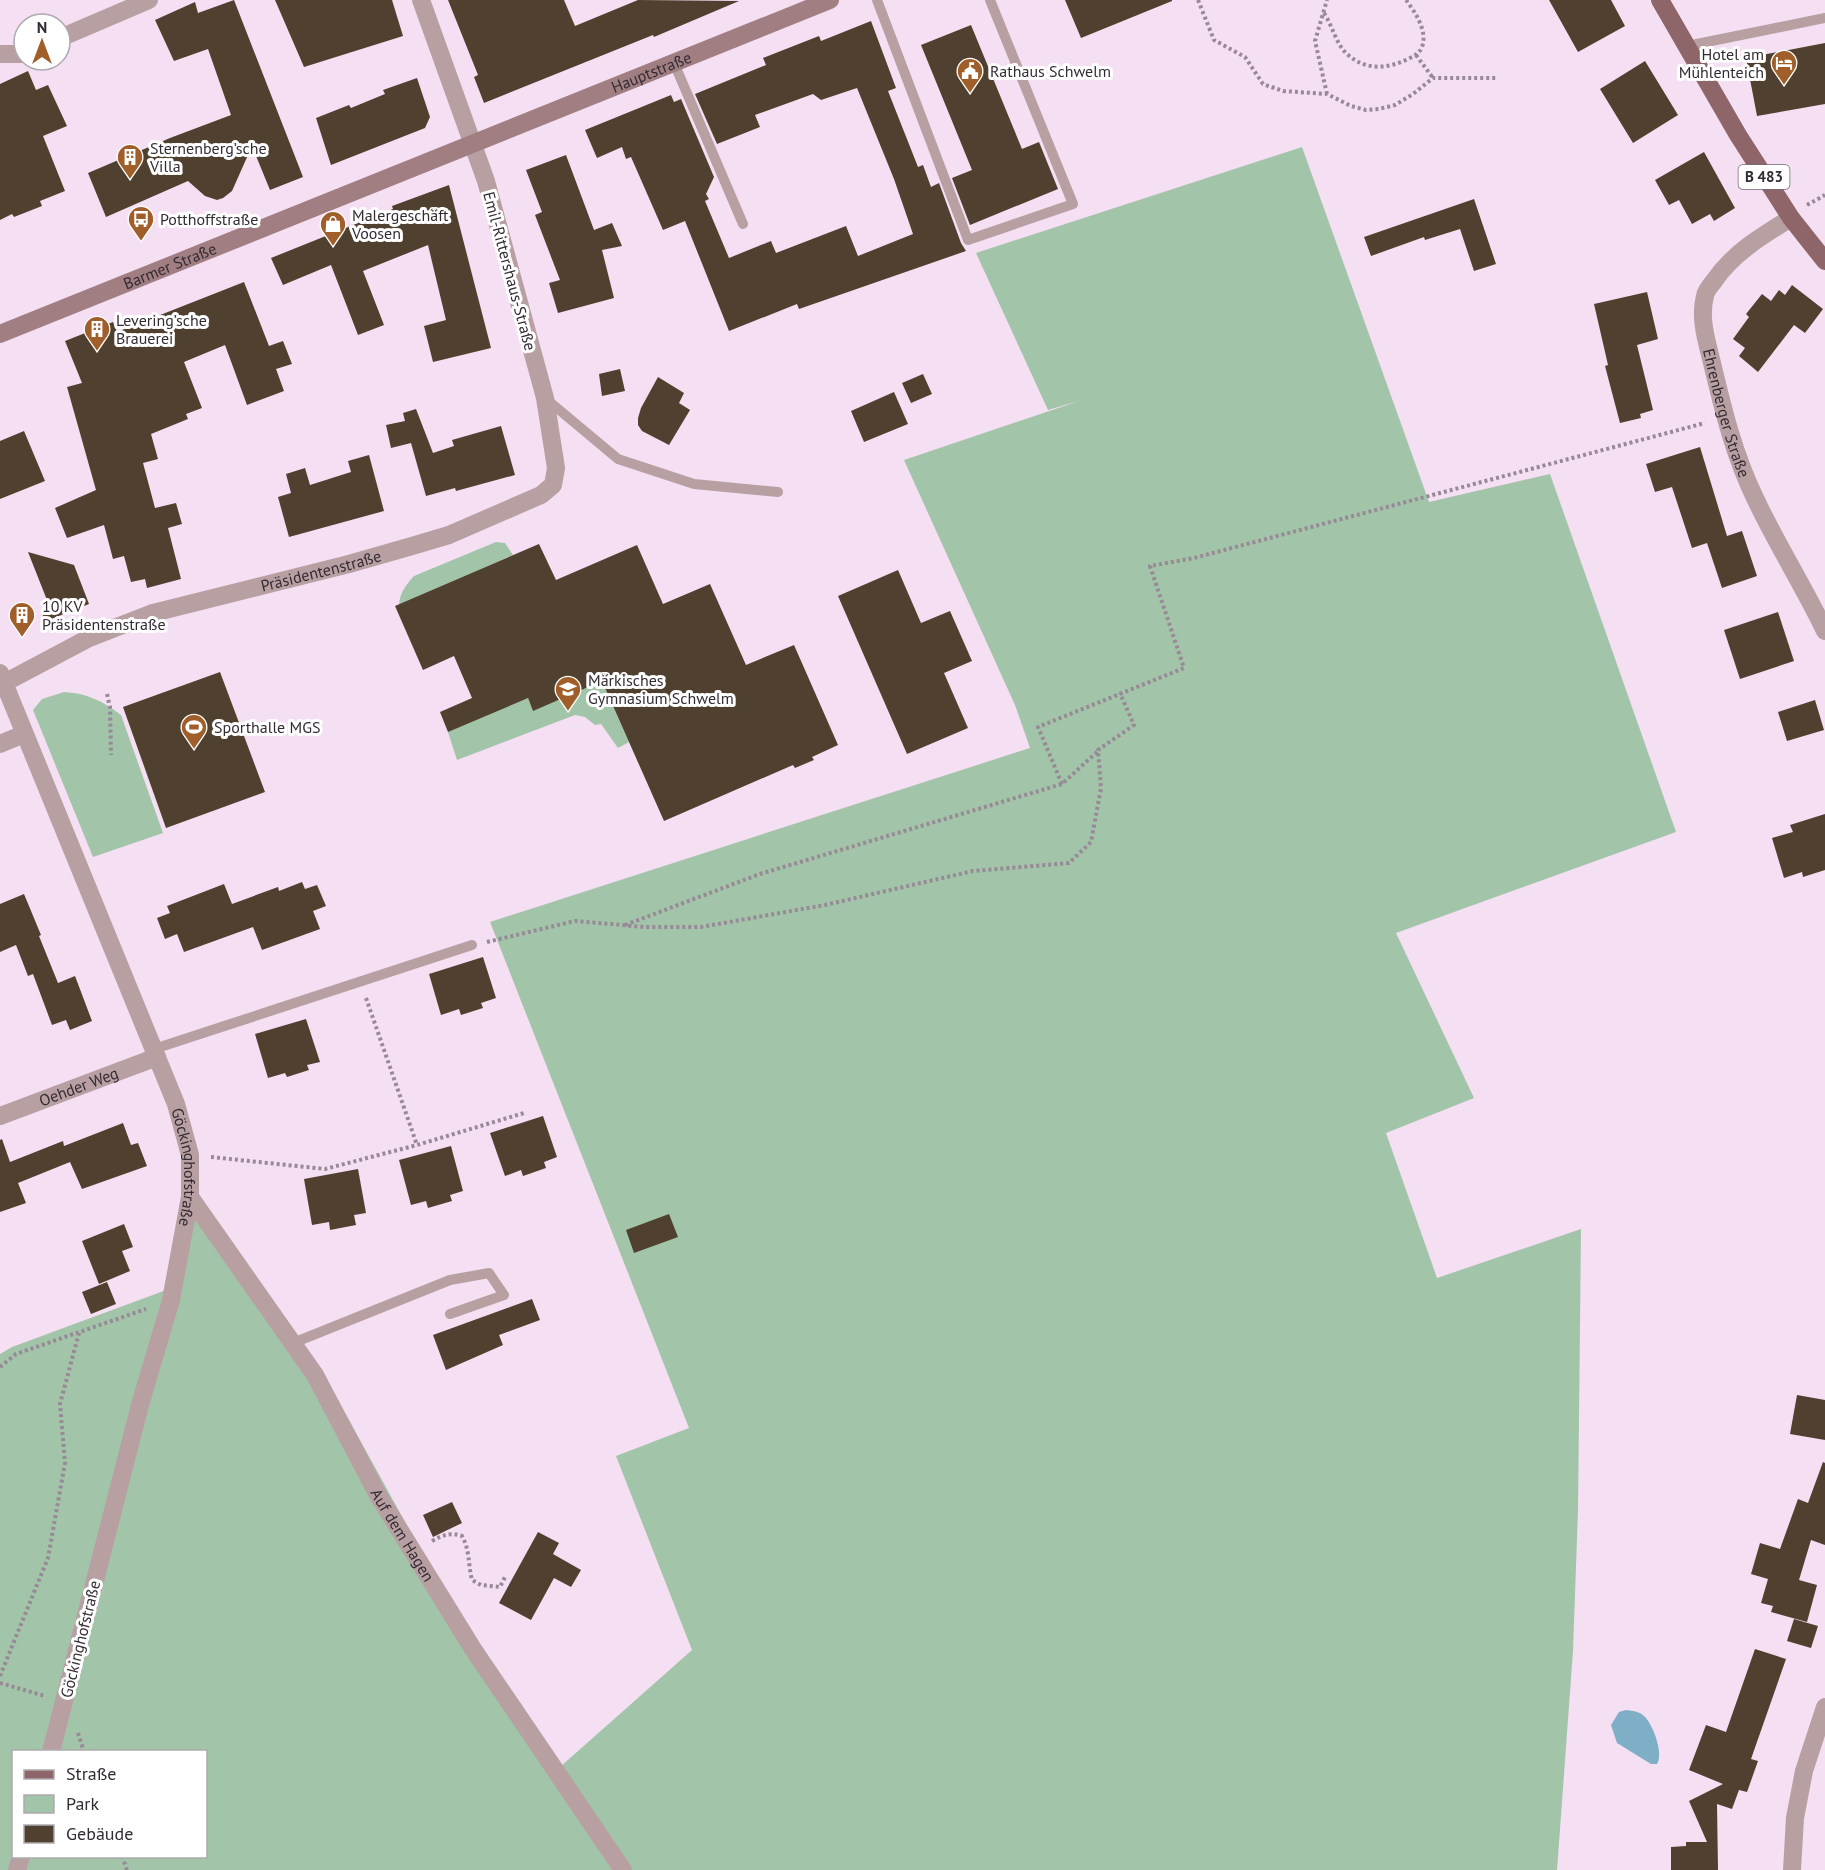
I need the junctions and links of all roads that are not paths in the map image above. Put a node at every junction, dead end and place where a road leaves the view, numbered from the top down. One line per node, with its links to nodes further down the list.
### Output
1 (149, 0): 8 (street)
2 (421, 0): 11 (street)
3 (830, 0): 10 (street, Hauptstraße)
4 (877, 0): 5 (lane)
5 (990, 0)
6 (1660, 0): 9 (main road, B 483)
7 (1825, 18): 9 (lane)
8 (72, 33)
9 (1687, 46): 12 (main road, B 483)
10 (674, 63): 11 (street, Hauptstraße); 13 (lane)
11 (472, 144): 15 (street, Barmer Straße); 16 (street, Emil-Rittershaus-Straße)
12 (1791, 218): 14 (main road, B 483); 18 (street, Ehrenberger Straße)
13 (742, 224)
14 (1825, 261)
15 (0, 334)
16 (545, 398): 17 (lane); 19 (street, Präsidentenstraße)
17 (778, 492)
18 (1825, 631)
19 (2, 678): 20 (street, Göckinghofstraße)
20 (24, 734): 21 (street); 23 (street, Göckinghofstraße)
21 (0, 744)
22 (472, 945): 23 (lane)
23 (156, 1053): 24 (street, Oehder Weg); 25 (street, Göckinghofstraße)
24 (0, 1116)
25 (189, 1197): 27 (street, Auf dem Hagen); 29 (street, Göckinghofstraße)
26 (450, 1314): 27 (lane)
27 (293, 1343): 30 (street, Auf dem Hagen)
28 (1825, 1707): 31 (street)
29 (52, 1750)
30 (623, 1870)
31 (1792, 1870)

